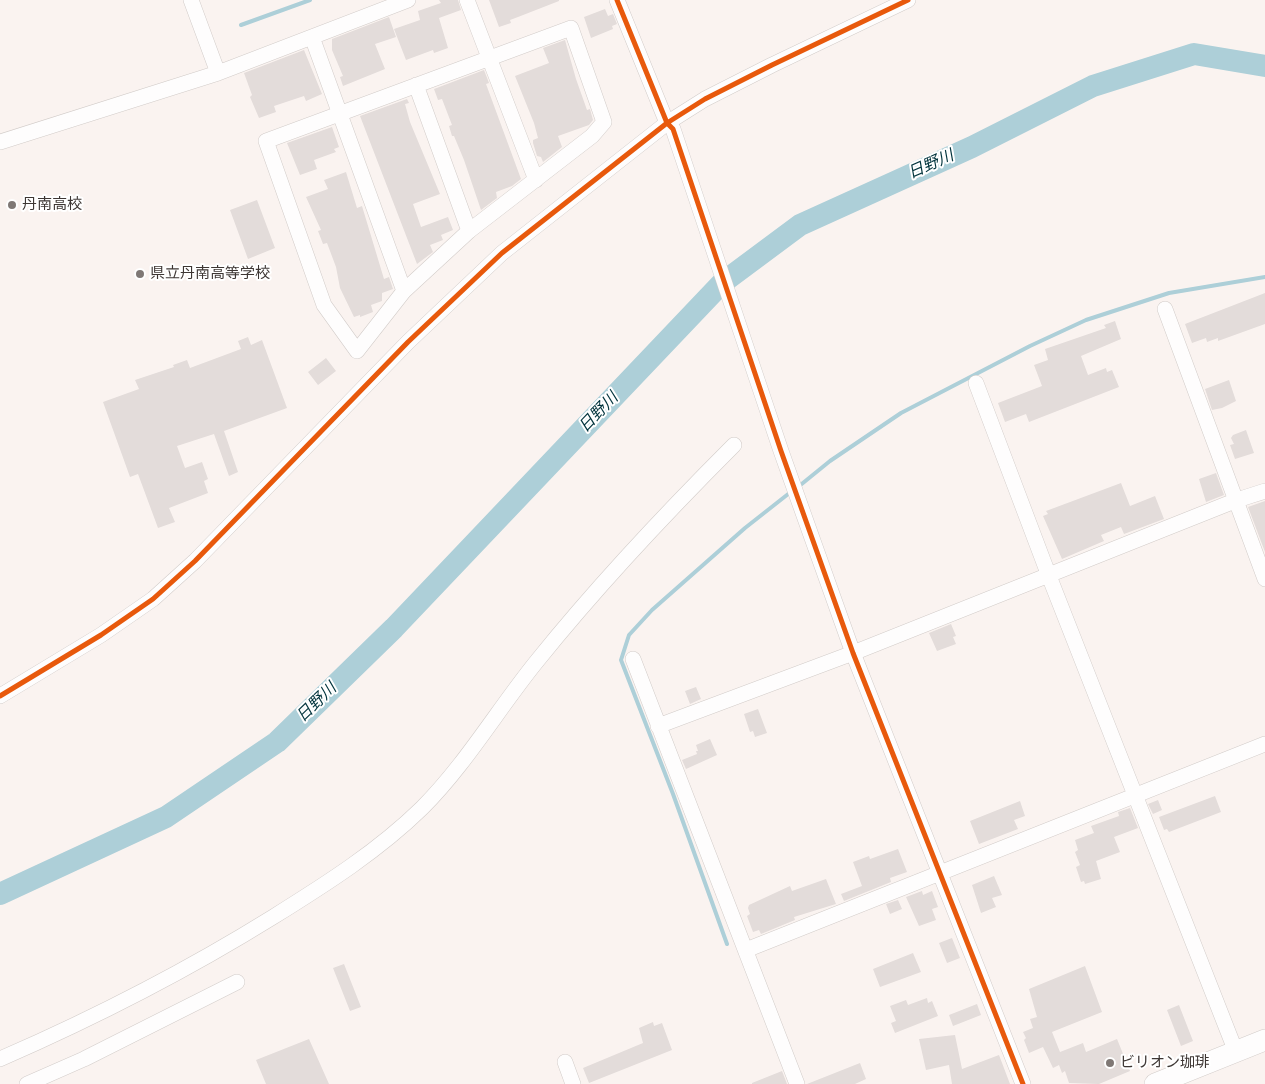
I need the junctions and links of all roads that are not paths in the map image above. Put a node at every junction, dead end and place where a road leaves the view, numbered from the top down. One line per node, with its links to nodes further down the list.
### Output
1 (191, 0): 8 (street)
2 (408, 0): 6 (street)
3 (467, 0): 7 (street)
4 (617, 0): 11 (street)
5 (908, 0): 11 (street)
6 (312, 37): 8 (street); 10 (street)
7 (490, 58): 9 (street); 13 (street); 13 (street)
8 (218, 72): 12 (street)
9 (416, 85): 10 (street); 14 (street)
10 (340, 114): 15 (street); 15 (street)
11 (670, 126): 23 (street); 25 (street)
12 (0, 142)
13 (536, 180): 14 (street)
14 (469, 232): 15 (street)
15 (404, 291)
16 (1165, 309): 20 (street)
17 (976, 383): 21 (street)
18 (734, 445): 34 (street)
19 (1265, 491): 20 (street)
20 (1237, 500): 21 (street); 22 (street)
21 (1048, 576): 23 (street); 28 (street)
22 (1265, 579)
23 (853, 653): 26 (street); 29 (street)
24 (633, 659): 26 (street)
25 (0, 696)
26 (658, 726): 30 (street)
27 (1265, 744): 28 (street)
28 (1136, 796): 29 (street); 33 (street)
29 (940, 875): 30 (street); 39 (street)
30 (746, 950): 38 (street)
31 (237, 982): 36 (street)
32 (1265, 1040): 33 (highway)
33 (1236, 1052): 40 (highway)
34 (0, 1059)
35 (565, 1062): 37 (street)
36 (26, 1084)
37 (573, 1084)
38 (797, 1084)
39 (1022, 1084)
40 (1155, 1084)

